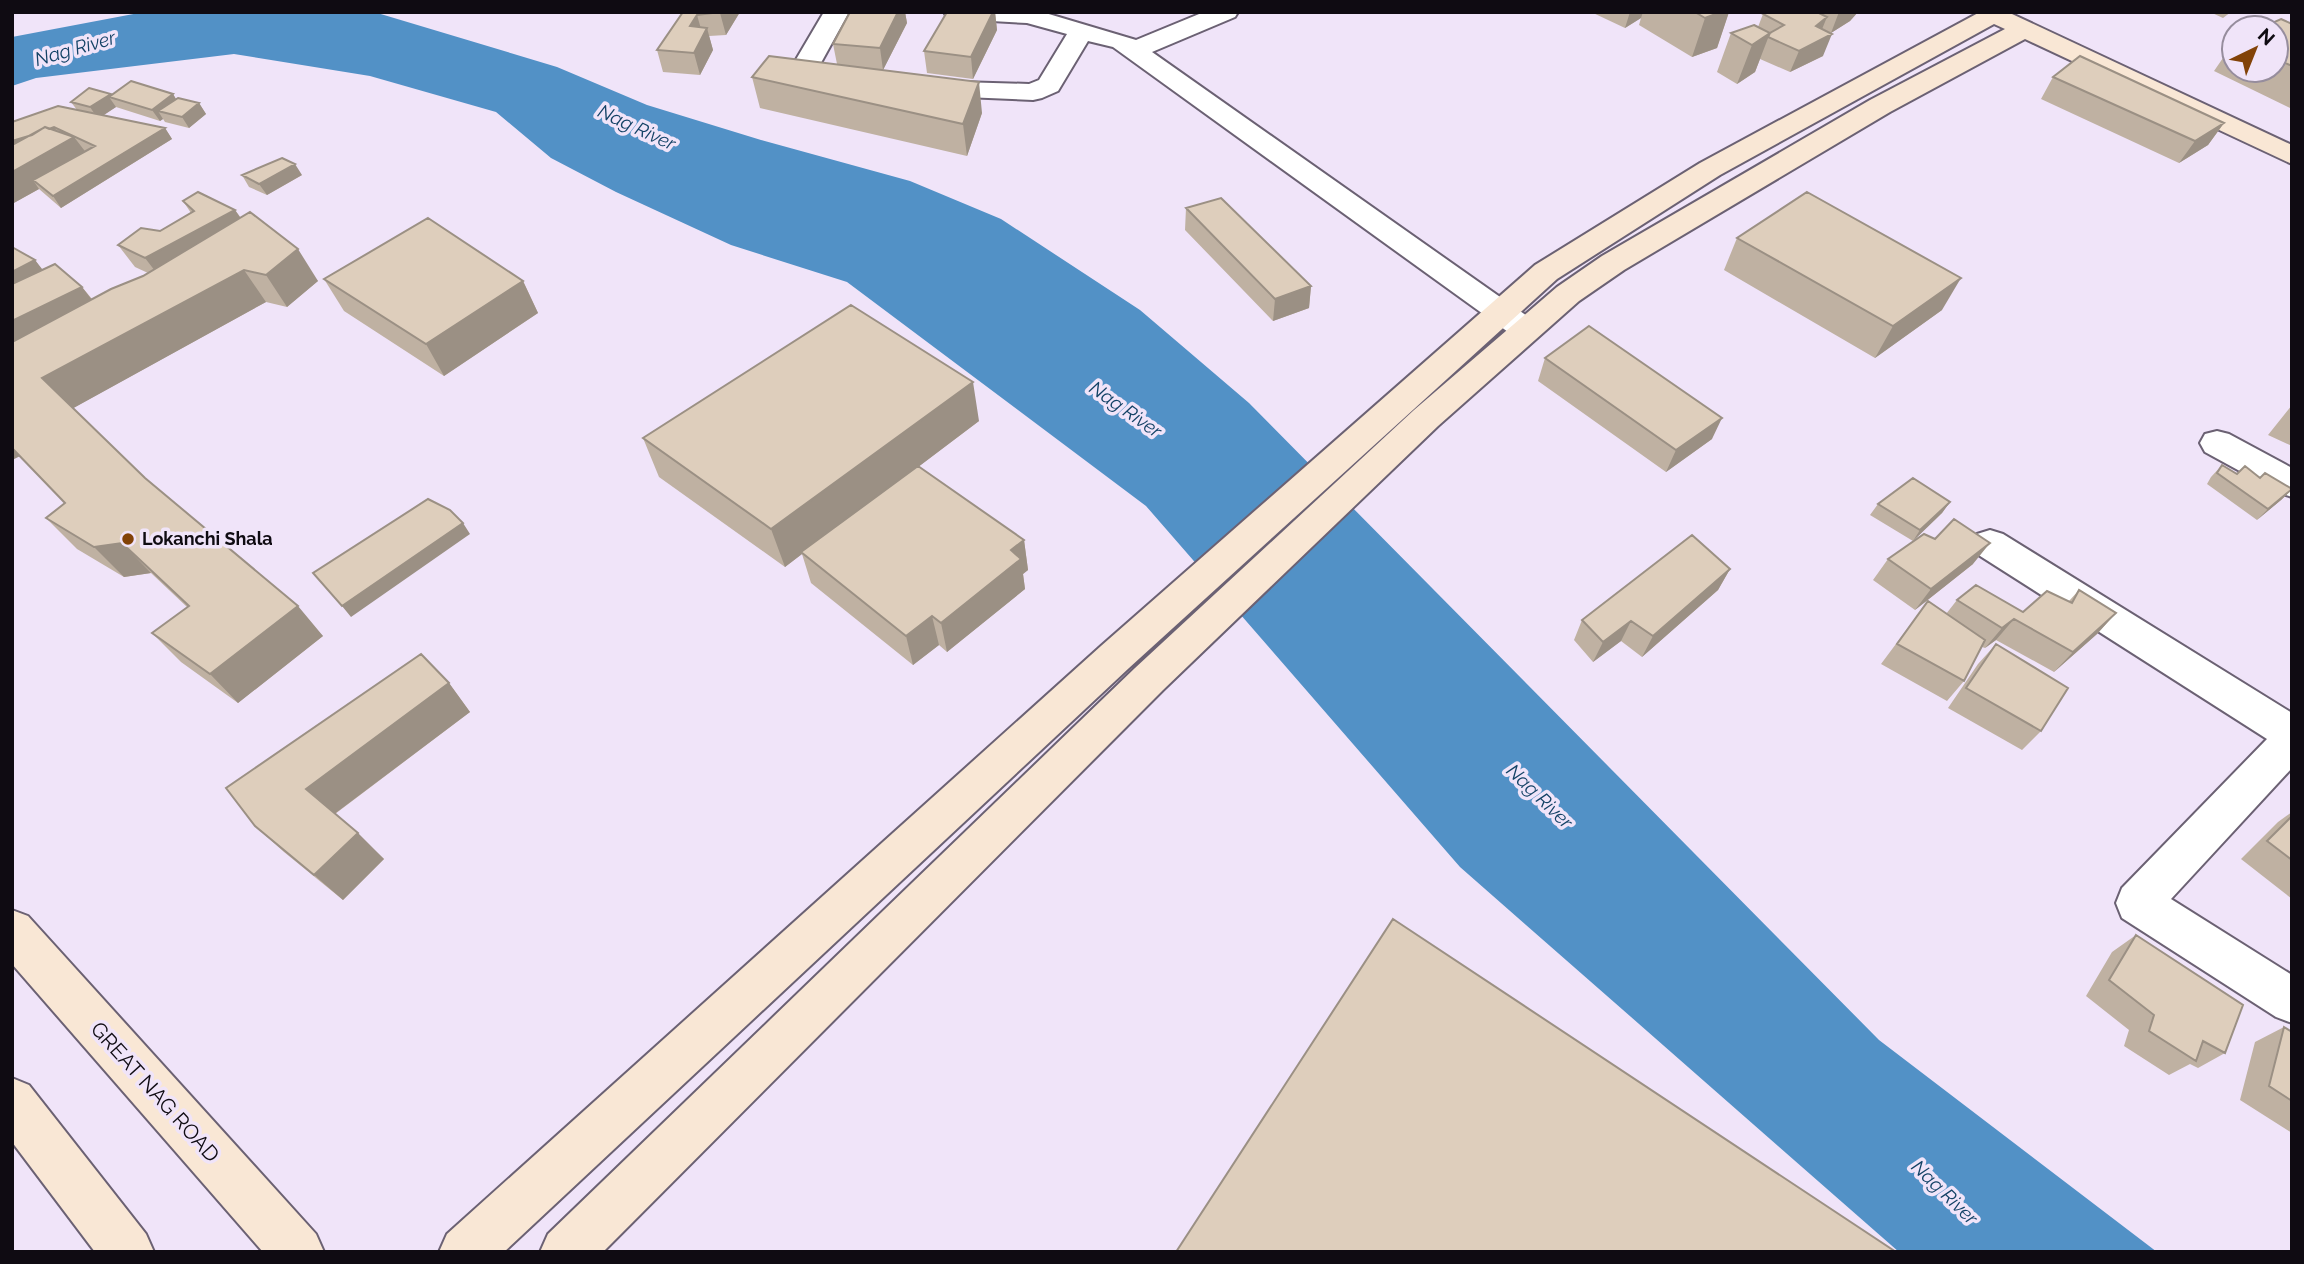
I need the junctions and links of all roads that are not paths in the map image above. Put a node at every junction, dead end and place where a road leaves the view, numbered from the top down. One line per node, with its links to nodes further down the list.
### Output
1 (837, 12): 10 (street)
2 (1226, 12): 8 (street)
3 (1991, 13): 6 (street); 12 (street)
4 (1029, 14): 5 (street); 7 (street)
5 (948, 20)
6 (2024, 29): 11 (street); 13 (street)
7 (1082, 30): 8 (street); 9 (street)
8 (1133, 50): 12 (street)
9 (913, 81)
10 (864, 84)
11 (2292, 156)
12 (1500, 312): 13 (street); 14 (street)
13 (1526, 330): 14 (street)
14 (1412, 411): 18 (street)
15 (2217, 443): 16 (street)
16 (2292, 484)
17 (1990, 544): 19 (street)
18 (1132, 668): 26 (street); 27 (street)
19 (2292, 734)
20 (2292, 740): 22 (street)
21 (12, 931): 25 (street, GREAT NAG ROAD)
22 (2292, 1001)
23 (12, 1102): 24 (street)
24 (108, 1240)
25 (298, 1252)
26 (465, 1252)
27 (566, 1252)

